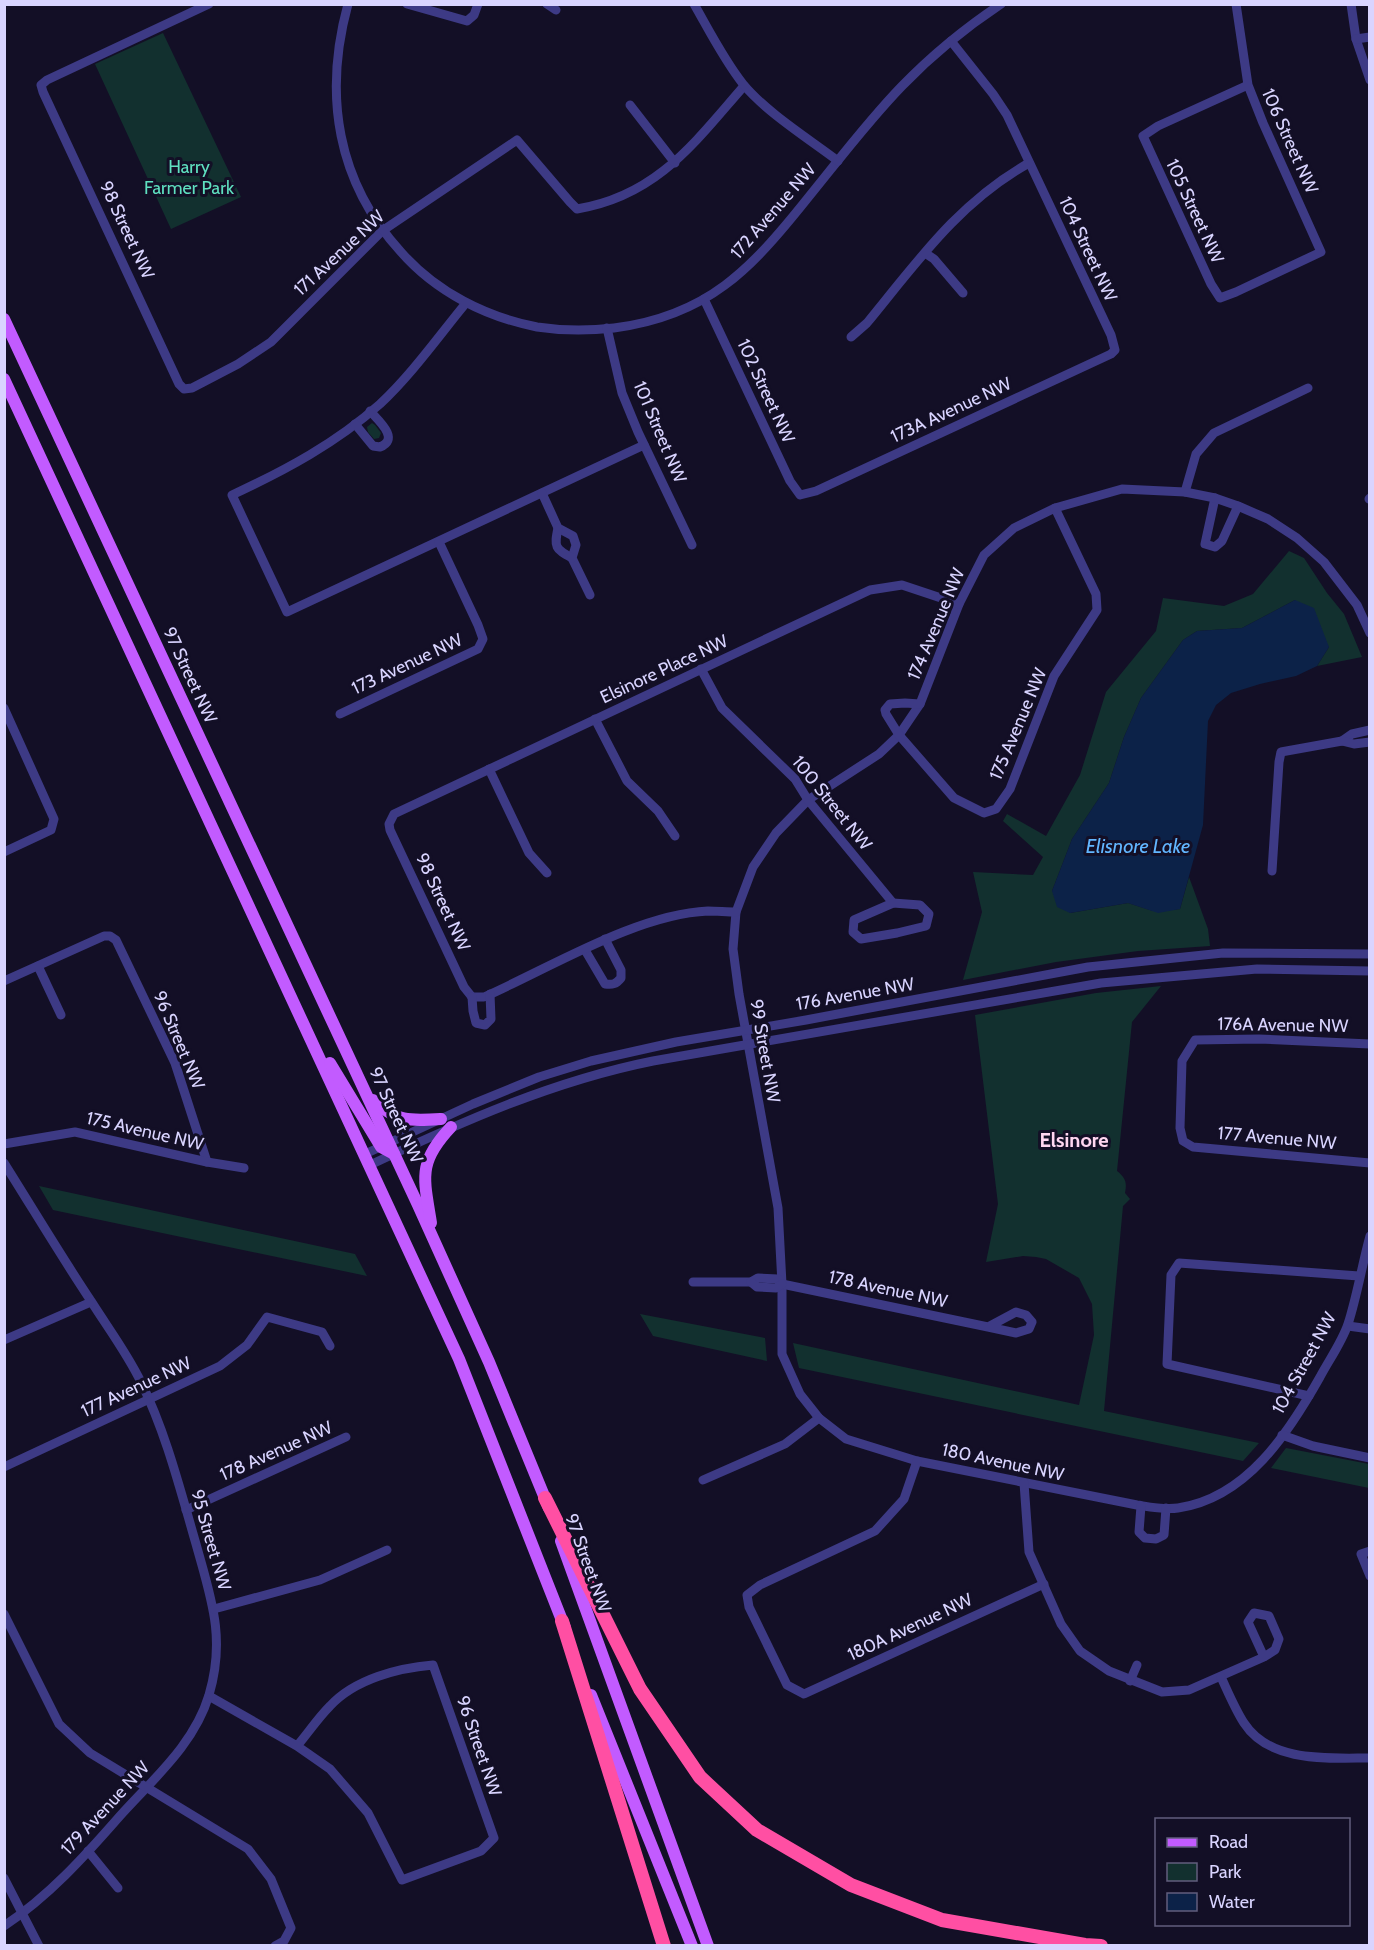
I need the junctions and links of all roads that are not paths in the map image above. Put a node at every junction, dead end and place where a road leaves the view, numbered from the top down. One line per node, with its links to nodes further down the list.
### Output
1 (209, 4): 33 (street, 98 Street NW)
2 (348, 4): 21 (street)
3 (407, 4): 4 (street)
4 (478, 4)
5 (547, 4): 10 (street)
6 (694, 4): 16 (street)
7 (1001, 4): 13 (street, 172 Avenue NW)
8 (1236, 4): 15 (street, 106 Street NW)
9 (1351, 4): 12 (street)
10 (556, 10)
11 (1370, 37): 12 (street)
12 (1356, 39): 14 (street)
13 (951, 41): 18 (street, 172 Avenue NW); 20 (street, 104 Street NW)
14 (1370, 80)
15 (1248, 85): 24 (street, 106 Street NW); 24 (street, 105 Street NW)
16 (744, 86): 18 (street); 19 (street)
17 (630, 105): 19 (street)
18 (838, 161): 25 (street, 172 Avenue NW)
19 (675, 163): 21 (street, 171 Avenue NW)
20 (1029, 163): 22 (street); 30 (street, 104 Street NW)
21 (382, 231): 26 (street); 33 (street, 171 Avenue NW)
22 (925, 253): 23 (street); 29 (street)
23 (963, 293)
24 (1220, 298)
25 (705, 299): 28 (street, 172 Avenue NW); 39 (street, 102 Street NW)
26 (466, 303): 28 (street, 172 Avenue NW); 34 (street)
27 (4, 319): 82 (main road, 97 Street NW)
28 (607, 328): 36 (street, 101 Street NW)
29 (851, 337)
30 (1115, 350): 39 (street, 173A Avenue NW)
31 (4, 379): 77 (main road)
32 (1308, 388): 37 (street)
33 (184, 389)
34 (370, 411): 35 (street); 35 (street)
35 (355, 424): 44 (street)
36 (644, 445): 38 (street); 45 (street, 101 Street NW)
37 (1185, 492): 40 (street, 174 Avenue NW); 42 (street, 174 Avenue NW)
38 (542, 494): 43 (street); 44 (street)
39 (800, 495)
40 (1215, 498): 41 (street, 174 Avenue NW); 41 (street)
41 (1238, 506): 49 (street, 174 Avenue NW)
42 (1055, 508): 48 (street, 174 Avenue NW); 56 (street, 175 Avenue NW)
43 (558, 528): 46 (street); 46 (street)
44 (439, 542): 53 (street, 173 Avenue NW)
45 (693, 545)
46 (572, 558): 47 (street)
47 (590, 595)
48 (959, 604): 50 (street, Elsinore Place NW); 51 (street, 174 Avenue NW)
49 (1370, 633)
50 (701, 669): 54 (street, Elsinore Place NW); 60 (street, 100 Street NW)
51 (920, 704): 56 (street, 174 Avenue NW); 56 (street, 174 Avenue NW)
52 (4, 708): 64 (street)
53 (340, 714)
54 (595, 719): 59 (street, Elsinore Place NW); 63 (street)
55 (1370, 730): 57 (street)
56 (899, 735): 60 (street, 174 Avenue NW)
57 (1342, 741): 58 (street); 65 (street)
58 (1370, 742)
59 (489, 768): 61 (street, Elsinore Place NW); 66 (street)
60 (808, 800): 62 (street, 174 Avenue NW); 67 (street, 100 Street NW)
61 (390, 820): 76 (street, 98 Street NW)
62 (776, 833): 68 (street, 99 Street NW)
63 (675, 836)
64 (4, 852)
65 (1272, 871)
66 (547, 873)
67 (893, 903): 67 (street)
68 (736, 912): 69 (street); 79 (street, 99 Street NW)
69 (605, 939): 70 (street); 70 (street)
70 (585, 950): 75 (street)
71 (1370, 954): 79 (street, 176 Avenue NW)
72 (38, 966): 74 (street); 78 (street); 89 (street, 96 Street NW)
73 (1370, 971): 80 (street, 176 Avenue NW)
74 (4, 981)
75 (490, 994): 76 (street); 76 (street)
76 (472, 998)
77 (300, 1014): 87 (main road); 88 (main road)
78 (61, 1015)
79 (745, 1030): 80 (street, 99 Street NW); 83 (street, 176 Avenue NW)
80 (747, 1043): 84 (street, 176 Avenue NW); 97 (street, 99 Street NW)
81 (1370, 1044): 85 (street, 176A Avenue NW)
82 (368, 1095): 83 (main road); 87 (main road, 97 Street NW)
83 (441, 1119): 87 (street, 176 Avenue NW)
84 (451, 1127): 87 (street, 176 Avenue NW); 94 (main road)
85 (1183, 1141): 91 (street, 177 Avenue NW)
86 (4, 1144): 89 (street, 175 Avenue NW)
87 (388, 1148): 88 (street, 176 Avenue NW); 88 (street, 176 Avenue NW); 94 (main road, 97 Street NW)
88 (367, 1160): 124 (main road)
89 (207, 1162): 92 (street, 175 Avenue NW)
90 (4, 1163): 98 (street, 95 Street NW)
91 (1370, 1163)
92 (244, 1168)
93 (1370, 1236): 95 (street, 104 Street NW)
94 (435, 1242): 114 (main road, 97 Street NW)
95 (1359, 1276): 99 (street, 104 Street NW); 104 (street)
96 (693, 1282): 97 (street)
97 (782, 1284): 100 (street, 178 Avenue NW); 106 (street, 99 Street NW)
98 (91, 1302): 102 (street); 105 (street, 95 Street NW)
99 (1348, 1326): 101 (street); 104 (street, 104 Street NW)
100 (988, 1327)
101 (1370, 1329)
102 (4, 1340)
103 (330, 1346): 105 (street, 177 Avenue NW)
104 (1309, 1396): 107 (street, 104 Street NW)
105 (150, 1400): 111 (street, 177 Avenue NW); 117 (street, 95 Street NW)
106 (819, 1418): 110 (street, 99 Street NW); 112 (street)
107 (1282, 1435): 109 (street); 116 (street, 180 Avenue NW)
108 (346, 1437): 117 (street, 178 Avenue NW)
109 (1370, 1458)
110 (917, 1461): 113 (street, 180 Avenue NW); 129 (street, 180 Avenue NW)
111 (4, 1467)
112 (703, 1480)
113 (1024, 1483): 115 (street, 180 Avenue NW); 121 (street)
114 (545, 1498): 139 (highway); 144 (main road, 97 Street NW)
115 (1141, 1506): 116 (street, 180 Avenue NW); 116 (street)
116 (1166, 1508)
117 (186, 1510): 122 (street, 95 Street NW)
118 (387, 1550): 122 (street)
119 (1370, 1551): 120 (street)
120 (1370, 1576)
121 (1044, 1584): 128 (street); 129 (street, 180A Avenue NW)
122 (214, 1609): 130 (street, 95 Street NW)
123 (4, 1614): 133 (street)
124 (562, 1621): 142 (highway); 143 (main road)
125 (1264, 1658): 125 (street); 127 (street)
126 (1137, 1665): 128 (street)
127 (1221, 1677): 128 (street); 132 (street)
128 (1130, 1681)
129 (791, 1688)
130 (209, 1696): 131 (street); 133 (street, 179 Avenue NW)
131 (297, 1746): 131 (street, 96 Street NW)
132 (1370, 1758)
133 (147, 1787): 134 (street, 179 Avenue NW); 141 (street)
134 (88, 1851): 136 (street); 137 (street, 179 Avenue NW)
135 (4, 1878): 137 (street)
136 (118, 1888)
137 (23, 1914): 138 (street, 179 Avenue NW); 140 (street)
138 (4, 1926)
139 (1085, 1945): 145 (highway); 146 (highway)
140 (39, 1946)
141 (275, 1946)
142 (664, 1946)
143 (692, 1946)
144 (708, 1946)
145 (1077, 1946)
146 (1101, 1946)

